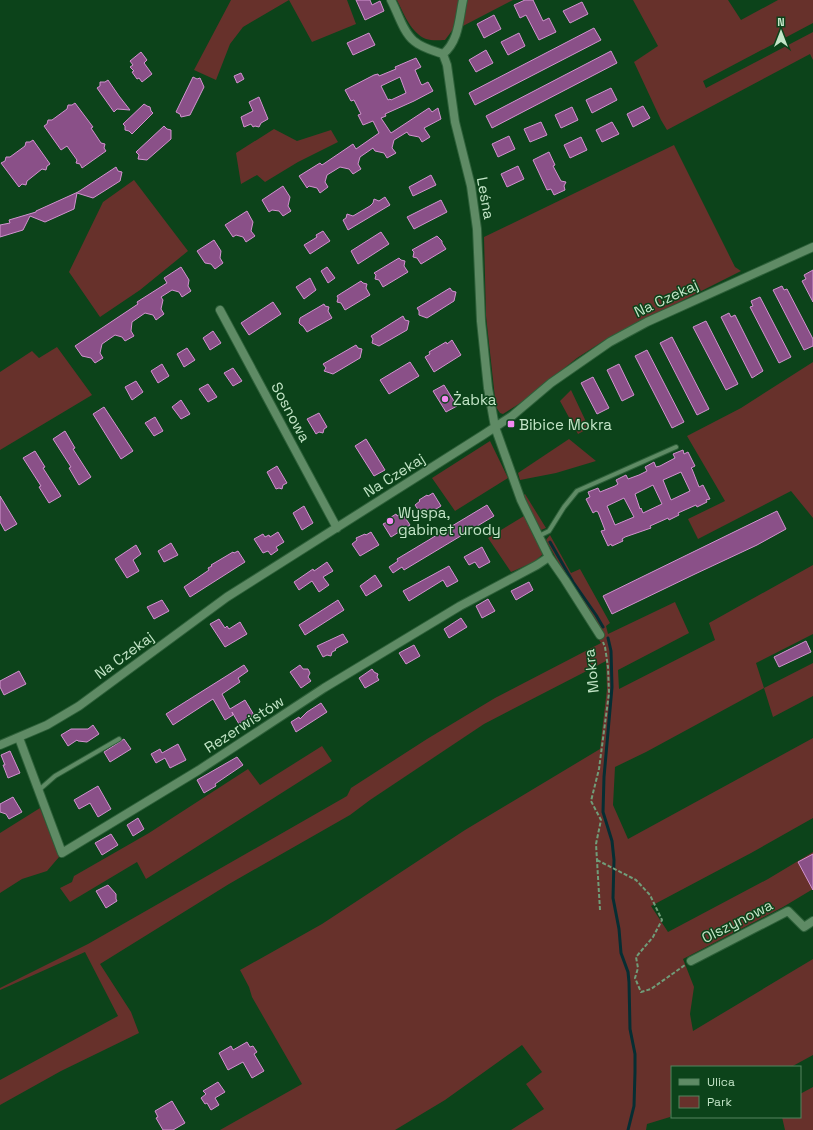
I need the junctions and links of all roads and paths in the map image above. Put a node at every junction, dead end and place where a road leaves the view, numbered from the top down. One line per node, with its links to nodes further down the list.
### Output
1 (391, 0): 3 (street)
2 (463, 0): 3 (street)
3 (443, 54): 6 (street, Leśna)
4 (813, 247): 6 (street, Na Czekaj)
5 (220, 310): 8 (street, Sosnowa)
6 (495, 427): 8 (street, Na Czekaj); 9 (street, Mokra)
7 (676, 447): 9 (lane)
8 (338, 528): 12 (street, Na Czekaj)
9 (539, 536): 10 (street, Mokra)
10 (549, 557): 11 (street, Mokra); 15 (street, Rezerwistów)
11 (600, 635): 16 (path, Mokra)
12 (19, 738): 14 (street, Na Czekaj); 15 (street, Rezerwistów)
13 (119, 739): 15 (lane)
14 (0, 745)
15 (39, 790)
16 (597, 860): 17 (path, Mokra); 19 (path)
17 (600, 910)
18 (813, 922): 19 (street, Olszynowa)
19 (691, 961)

